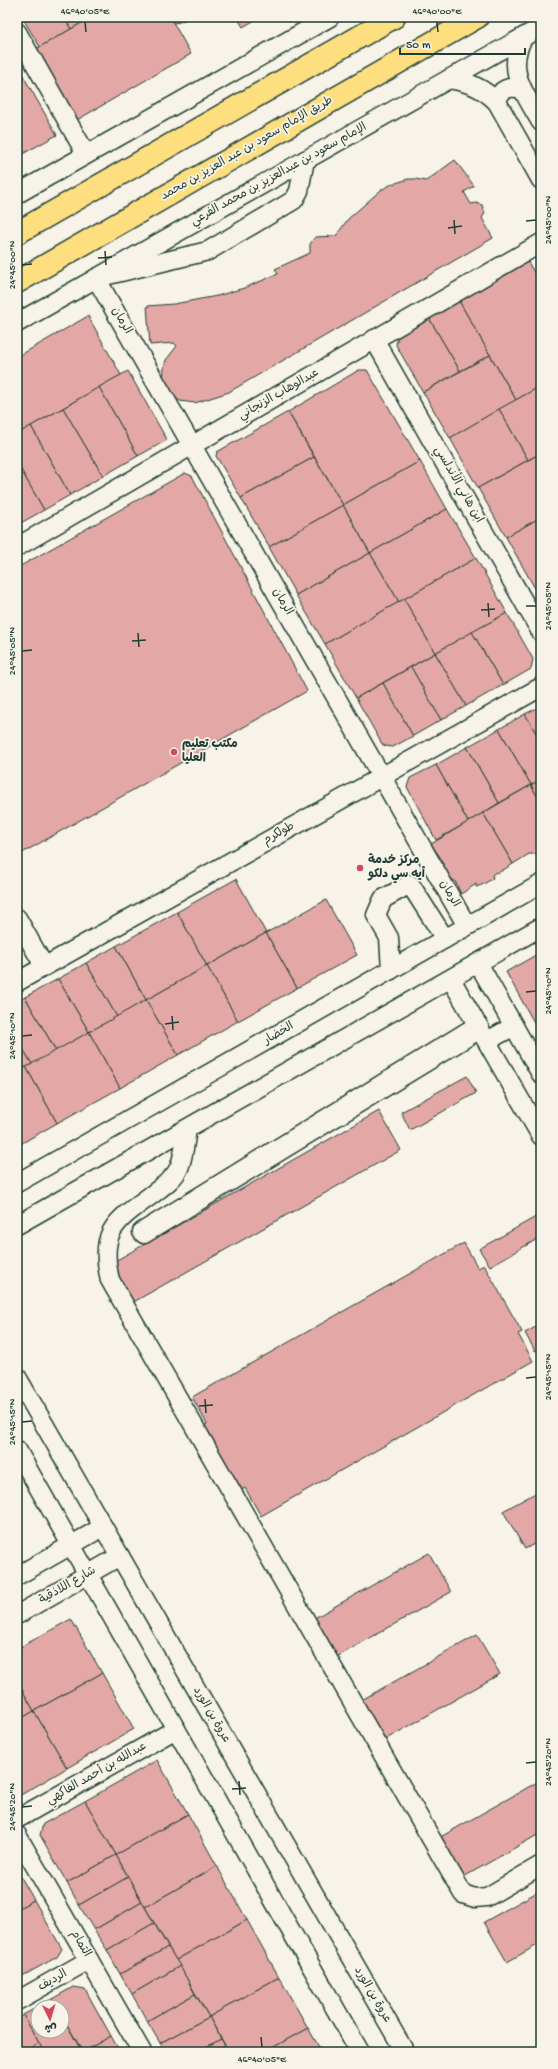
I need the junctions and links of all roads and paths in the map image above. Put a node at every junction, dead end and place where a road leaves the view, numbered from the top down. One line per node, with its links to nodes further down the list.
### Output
1 (330, 17): 11 (street)
2 (394, 17): 15 (main road)
3 (477, 17): 18 (main road, طريق الإمام سعود بن عبد العزيز بن محمد)
4 (541, 28): 6 (street, الإمام سعود بن عبدالعزيز بن محمد الفرعي)
5 (17, 32): 11 (street)
6 (522, 38): 7 (street, الإمام سعود بن عبدالعزيز بن محمد الفرعي); 8 (street)
7 (449, 79): 9 (street); 12 (street, الإمام سعود بن عبدالعزيز بن محمد الفرعي)
8 (522, 88): 9 (street); 10 (street)
9 (497, 102): 13 (street)
10 (541, 122)
11 (86, 154): 14 (street)
12 (305, 160): 17 (street, الإمام سعود بن عبدالعزيز بن محمد الفرعي); 17 (street)
13 (541, 180)
14 (17, 194)
15 (17, 233)
16 (541, 243): 20 (street, عبدالوهاب الزنجاني)
17 (96, 278): 19 (street, الإمام سعود بن عبدالعزيز بن محمد الفرعي); 21 (street, الرمان)
18 (17, 282)
19 (17, 324)
20 (374, 339): 21 (street, عبدالوهاب الزنجاني); 23 (street, ابن هاني الأندلسي)
21 (192, 445): 22 (street, عبدالوهاب الزنجاني); 25 (street, الرمان)
22 (17, 547)
23 (541, 632)
24 (541, 687): 25 (street, طولكرم)
25 (382, 776): 28 (street, الرمان); 32 (street, طولكرم)
26 (541, 884): 28 (street, الخضار)
27 (17, 918): 32 (street)
28 (467, 926): 30 (street, الخضار)
29 (541, 927): 31 (street)
30 (445, 939): 33 (street, الخضار); 33 (street)
31 (478, 963): 34 (street); 37 (street)
32 (44, 966): 35 (street, طولكرم)
33 (391, 970): 42 (street, الخضار)
34 (451, 979): 36 (street); 40 (street)
35 (17, 982)
36 (482, 1032): 36 (street); 37 (street); 41 (street)
37 (518, 1034): 38 (street); 39 (street)
38 (541, 1046)
39 (541, 1074)
40 (187, 1129): 43 (street); 55 (street)
41 (541, 1136)
42 (17, 1183)
43 (17, 1225)
44 (17, 1377): 46 (street, عروة بن الورد)
45 (17, 1450): 47 (street)
46 (103, 1527): 47 (street); 48 (street, عروة بن الورد)
47 (71, 1545): 49 (street); 50 (street)
48 (120, 1556): 49 (street, شارع اللاذقية); 60 (street, عروة بن الورد)
49 (88, 1574): 51 (street, شارع اللاذقية); 52 (street)
50 (17, 1576)
51 (17, 1615)
52 (176, 1729): 53 (street, عبدالله بن أحمد الفاكهي); 59 (street)
53 (17, 1819)
54 (17, 1835): 56 (street, التمام)
55 (541, 1865)
56 (89, 1960): 57 (street, الرديف); 58 (street, التمام)
57 (17, 2001)
58 (142, 2052)
59 (360, 2052)
60 (405, 2052)

